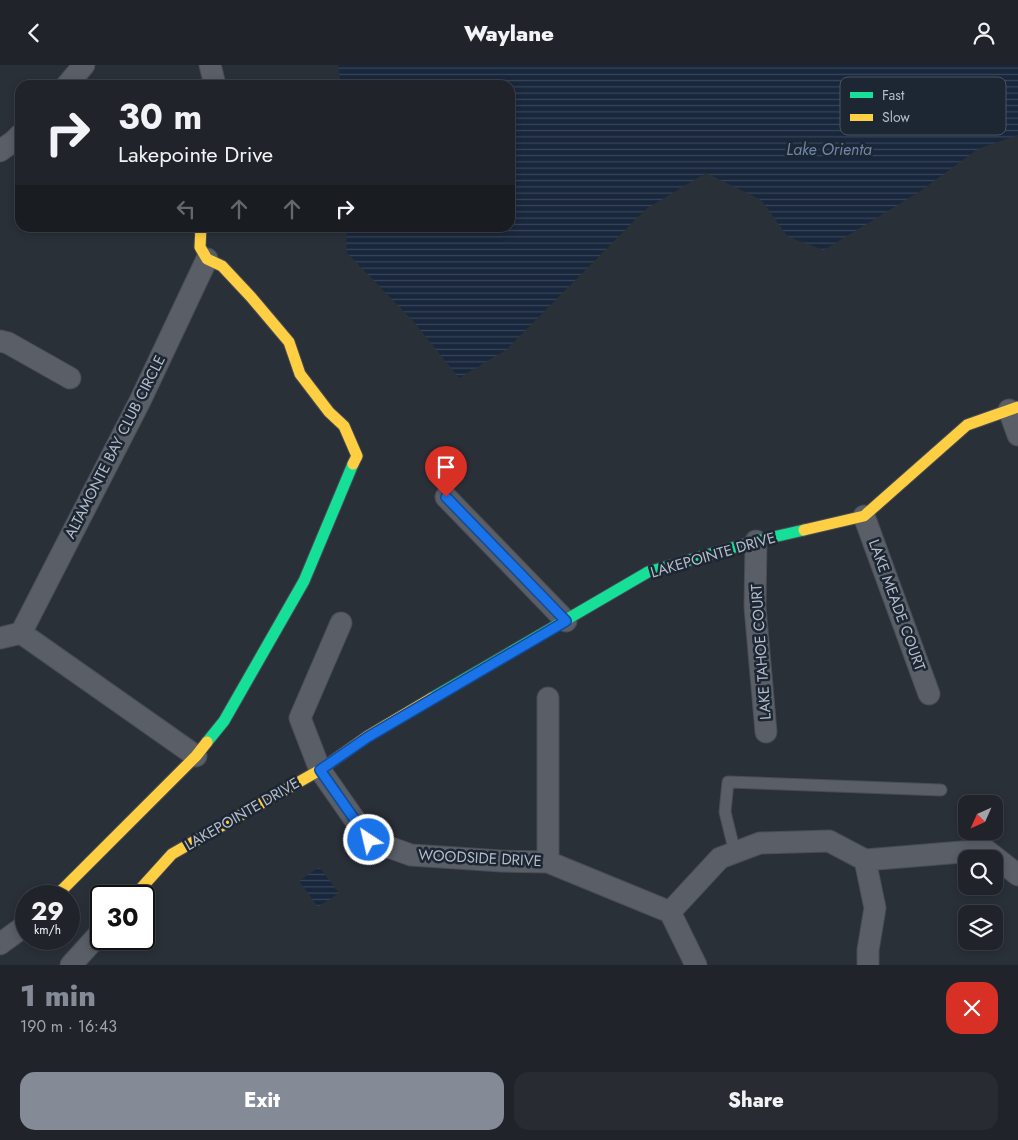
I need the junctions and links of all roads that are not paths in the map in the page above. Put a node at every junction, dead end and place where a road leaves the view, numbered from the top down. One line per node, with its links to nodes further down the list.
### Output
1 (84, 65): 3 (street)
2 (210, 65): 4 (street)
3 (71, 80)
4 (214, 80)
5 (15, 140): 6 (street)
6 (0, 151)
7 (201, 232): 8 (street)
8 (207, 259): 18 (street, ALTAMONTE BAY CLUB CIRCLE); 23 (street)
9 (0, 341): 10 (street)
10 (70, 377)
11 (1014, 408): 12 (street); 14 (street, LAKEPOINTE DRIVE)
12 (1018, 435)
13 (446, 497): 16 (street)
14 (864, 516): 15 (street, LAKEPOINTE DRIVE); 20 (street, LAKE MEADE COURT)
15 (756, 541): 16 (street, LAKEPOINTE DRIVE); 22 (street, LAKE TAHOE COURT)
16 (566, 621): 24 (street, LAKEPOINTE DRIVE)
17 (341, 623): 24 (street, WOODSIDE DRIVE)
18 (21, 633): 19 (street); 23 (street)
19 (0, 638)
20 (930, 694)
21 (548, 698): 28 (street)
22 (766, 732)
23 (196, 756): 30 (street)
24 (320, 770): 28 (street, WOODSIDE DRIVE); 31 (street, LAKEPOINTE DRIVE)
25 (941, 789): 26 (lane)
26 (735, 853): 27 (street); 32 (street)
27 (865, 860): 29 (street); 38 (street)
28 (548, 862): 32 (street, WOODSIDE DRIVE)
29 (1018, 875)
30 (67, 885)
31 (144, 885)
32 (670, 912): 37 (street)
33 (15, 933): 34 (street)
34 (0, 944)
35 (90, 944): 36 (street)
36 (71, 965)
37 (696, 965)
38 (868, 965)

